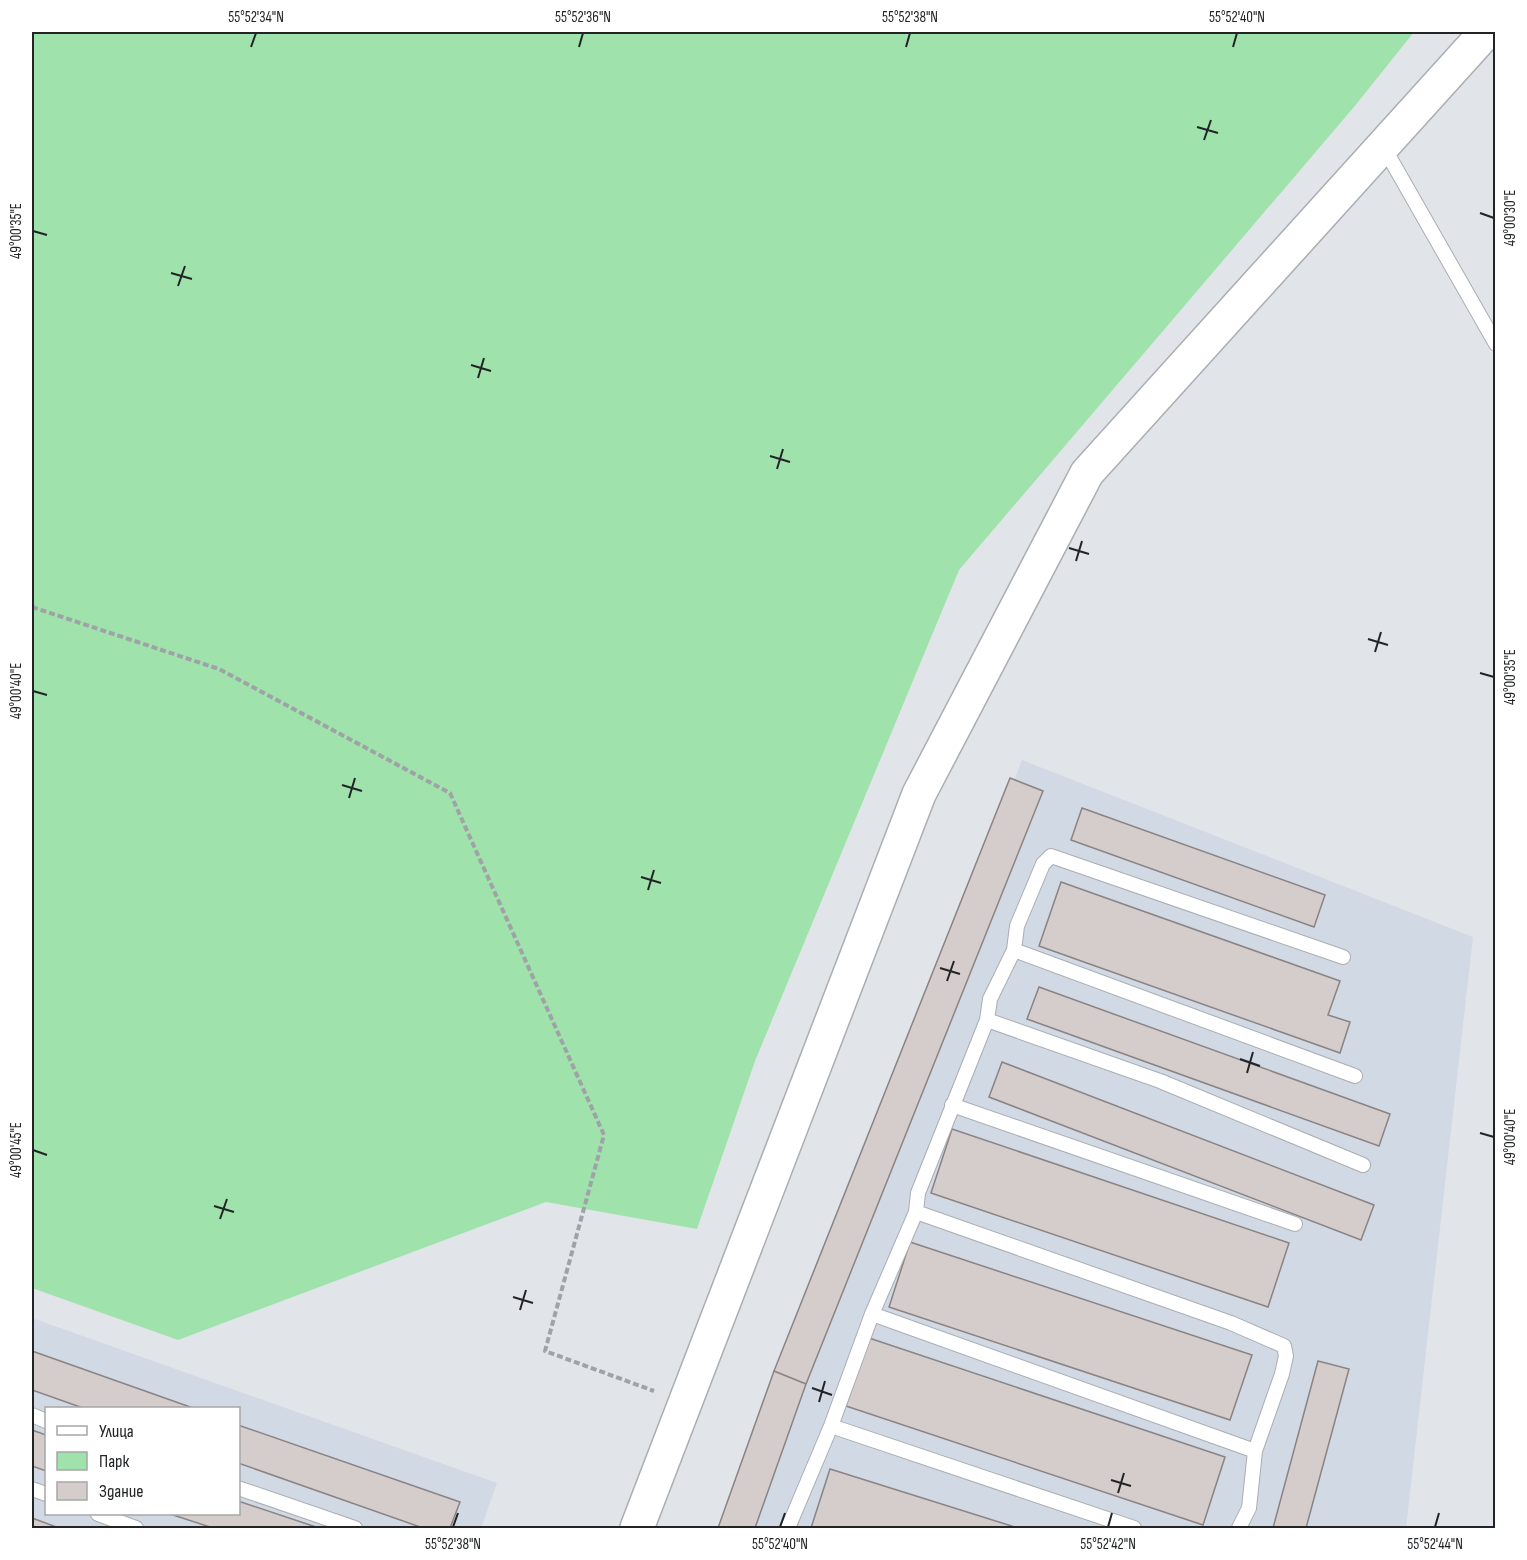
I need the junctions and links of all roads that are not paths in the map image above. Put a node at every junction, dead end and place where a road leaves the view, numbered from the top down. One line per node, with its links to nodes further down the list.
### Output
1 (1486, 32): 2 (street)
2 (1383, 146): 3 (lane); 19 (street)
3 (1496, 344)
4 (1014, 950): 5 (lane); 6 (lane); 7 (lane)
5 (1343, 957)
6 (987, 1020): 8 (lane); 9 (lane)
7 (1355, 1076)
8 (952, 1105): 10 (lane); 11 (lane)
9 (1363, 1165)
10 (916, 1212): 12 (lane); 14 (lane)
11 (1295, 1224)
12 (872, 1314): 13 (lane); 14 (lane)
13 (831, 1426): 20 (lane); 21 (lane)
14 (1255, 1451): 22 (lane)
15 (240, 1489): 18 (lane)
16 (101, 1515): 17 (lane)
17 (136, 1528)
18 (355, 1528)
19 (637, 1528)
20 (788, 1528)
21 (1134, 1528)
22 (1239, 1528)

